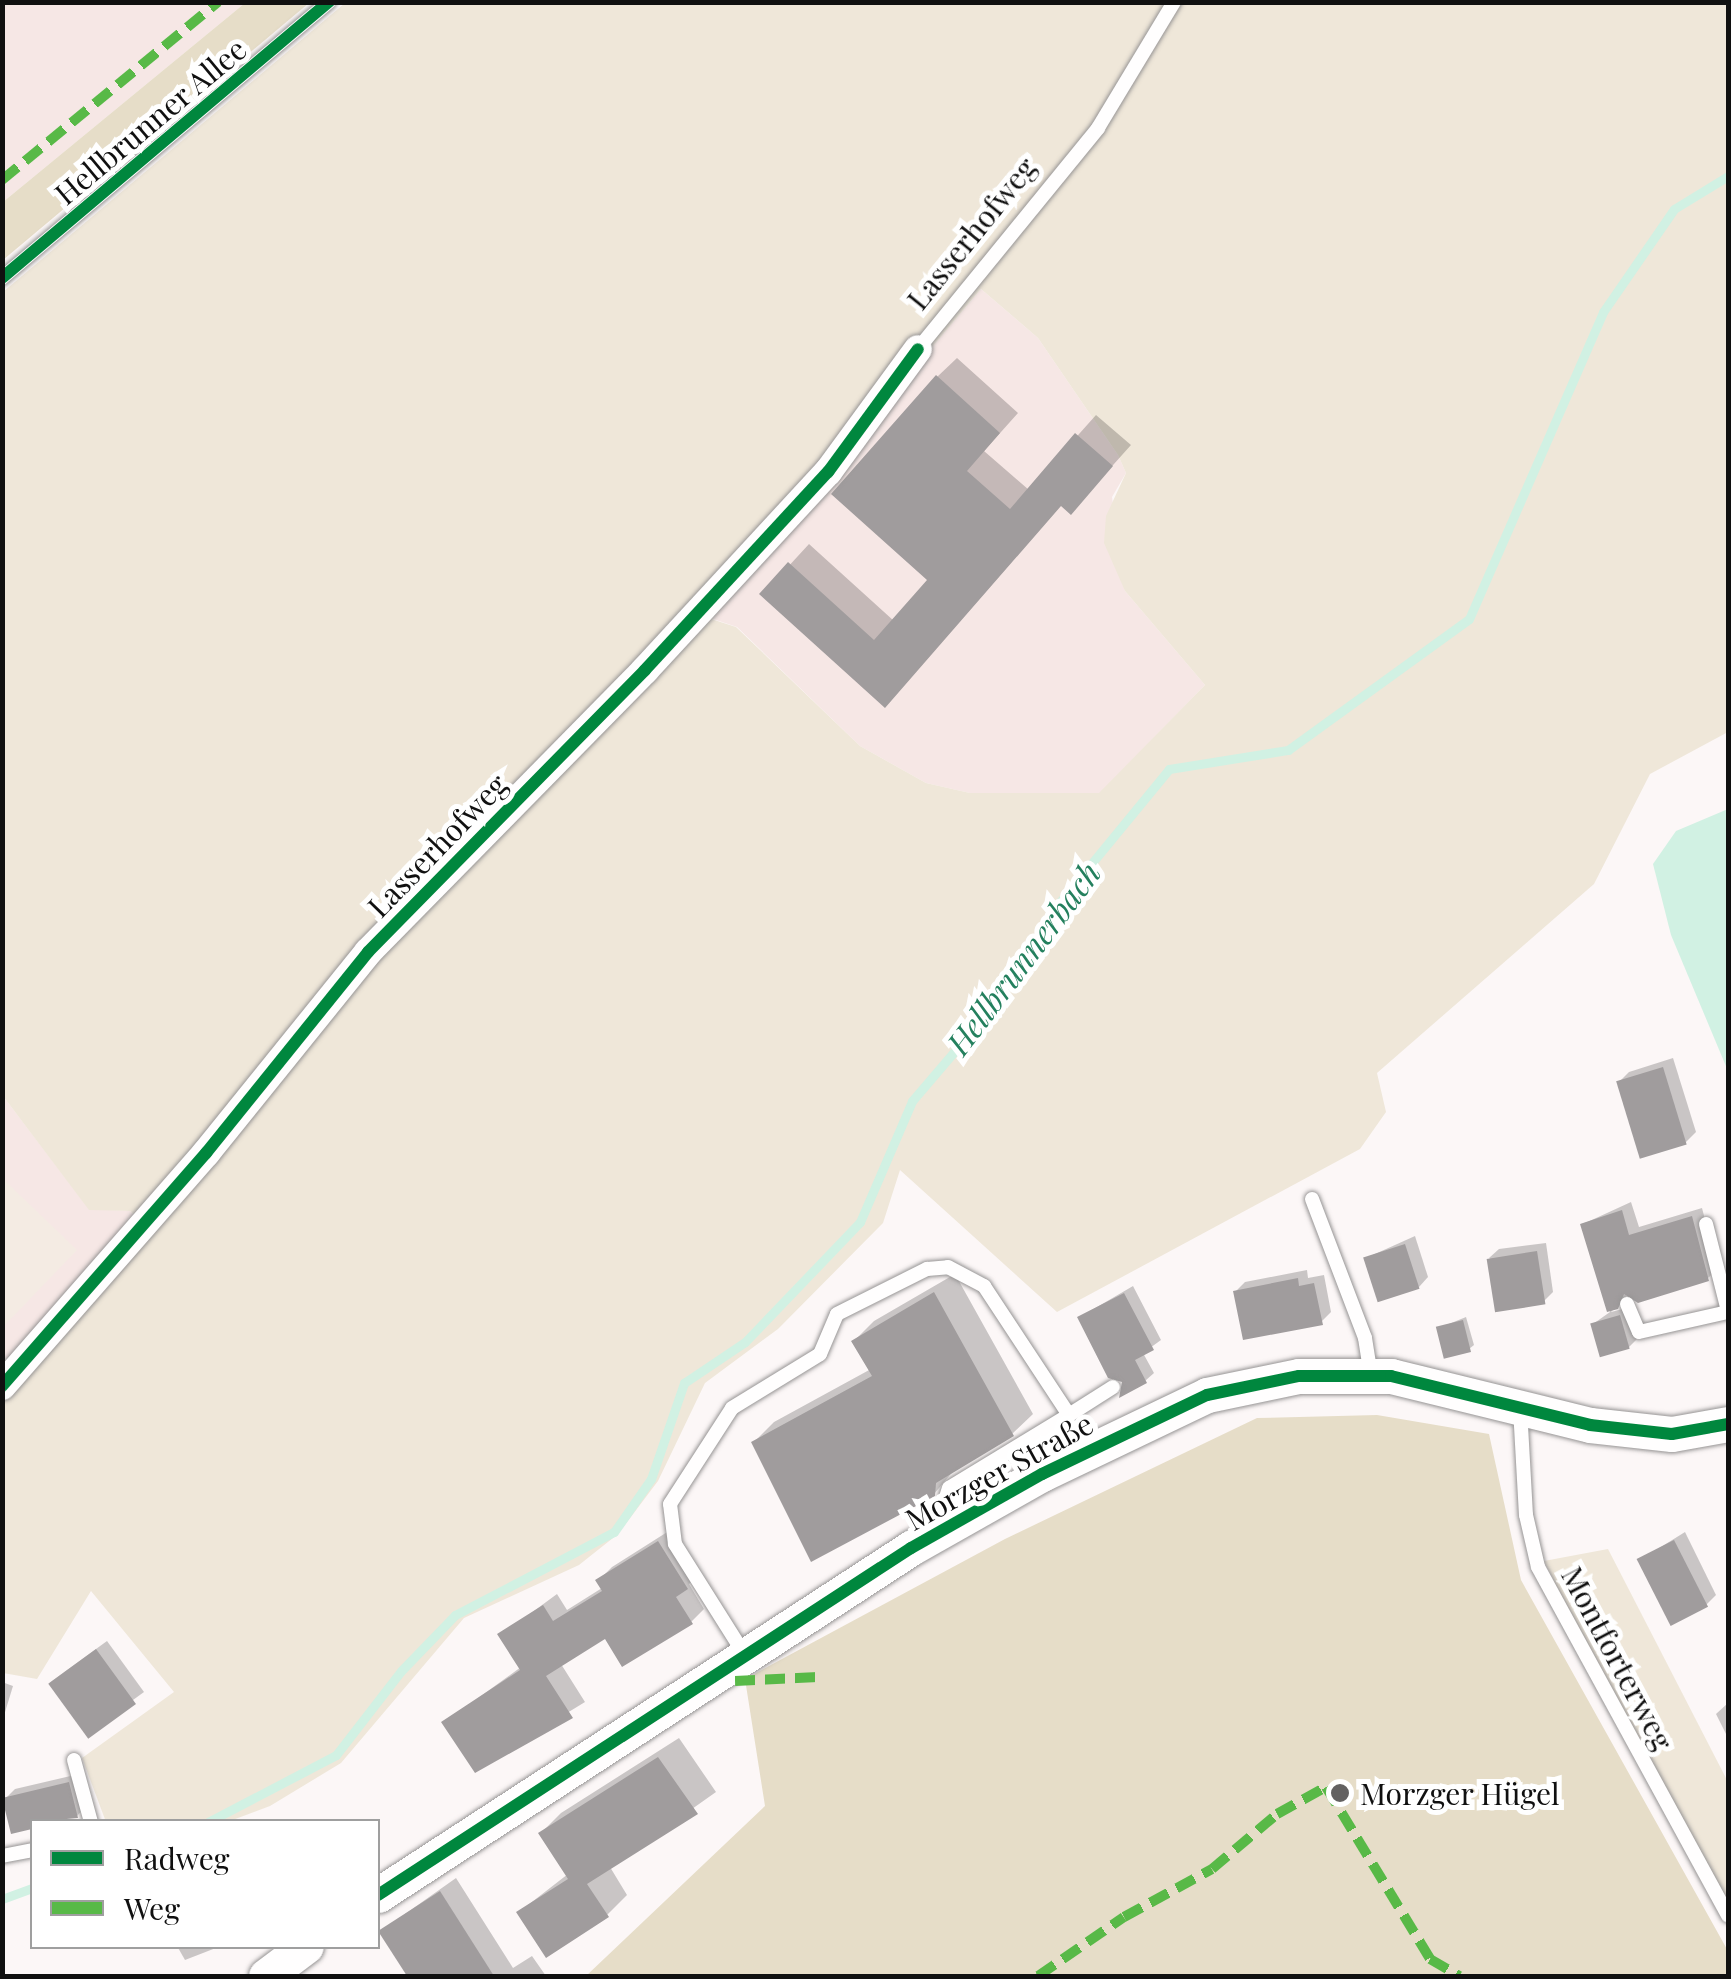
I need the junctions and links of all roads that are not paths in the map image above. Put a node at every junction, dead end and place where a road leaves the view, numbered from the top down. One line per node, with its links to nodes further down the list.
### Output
1 (329, 2): 3 (lane, Hellbrunner Allee)
2 (1174, 2): 4 (lane, Lasserhofweg)
3 (2, 278)
4 (918, 349): 10 (street, Lasserhofweg)
5 (1312, 1199): 9 (lane)
6 (1706, 1224): 8 (lane)
7 (1627, 1304): 8 (lane)
8 (1728, 1311)
9 (1371, 1375): 12 (street, Morzger Straße); 15 (street, Morzger Straße)
10 (2, 1386)
11 (1112, 1387): 13 (lane)
12 (1520, 1407): 14 (street, Morzger Straße); 22 (lane, Montforterweg)
13 (1069, 1415): 15 (lane); 16 (lane)
14 (1728, 1424)
15 (952, 1524): 16 (street, Morzger Straße)
16 (743, 1652): 21 (street, Morzger Straße)
17 (74, 1760): 18 (lane)
18 (90, 1819)
19 (30, 1850): 20 (lane)
20 (2, 1856)
21 (380, 1895)
22 (1728, 1916)
23 (302, 1949): 24 (street)
24 (266, 1976)

